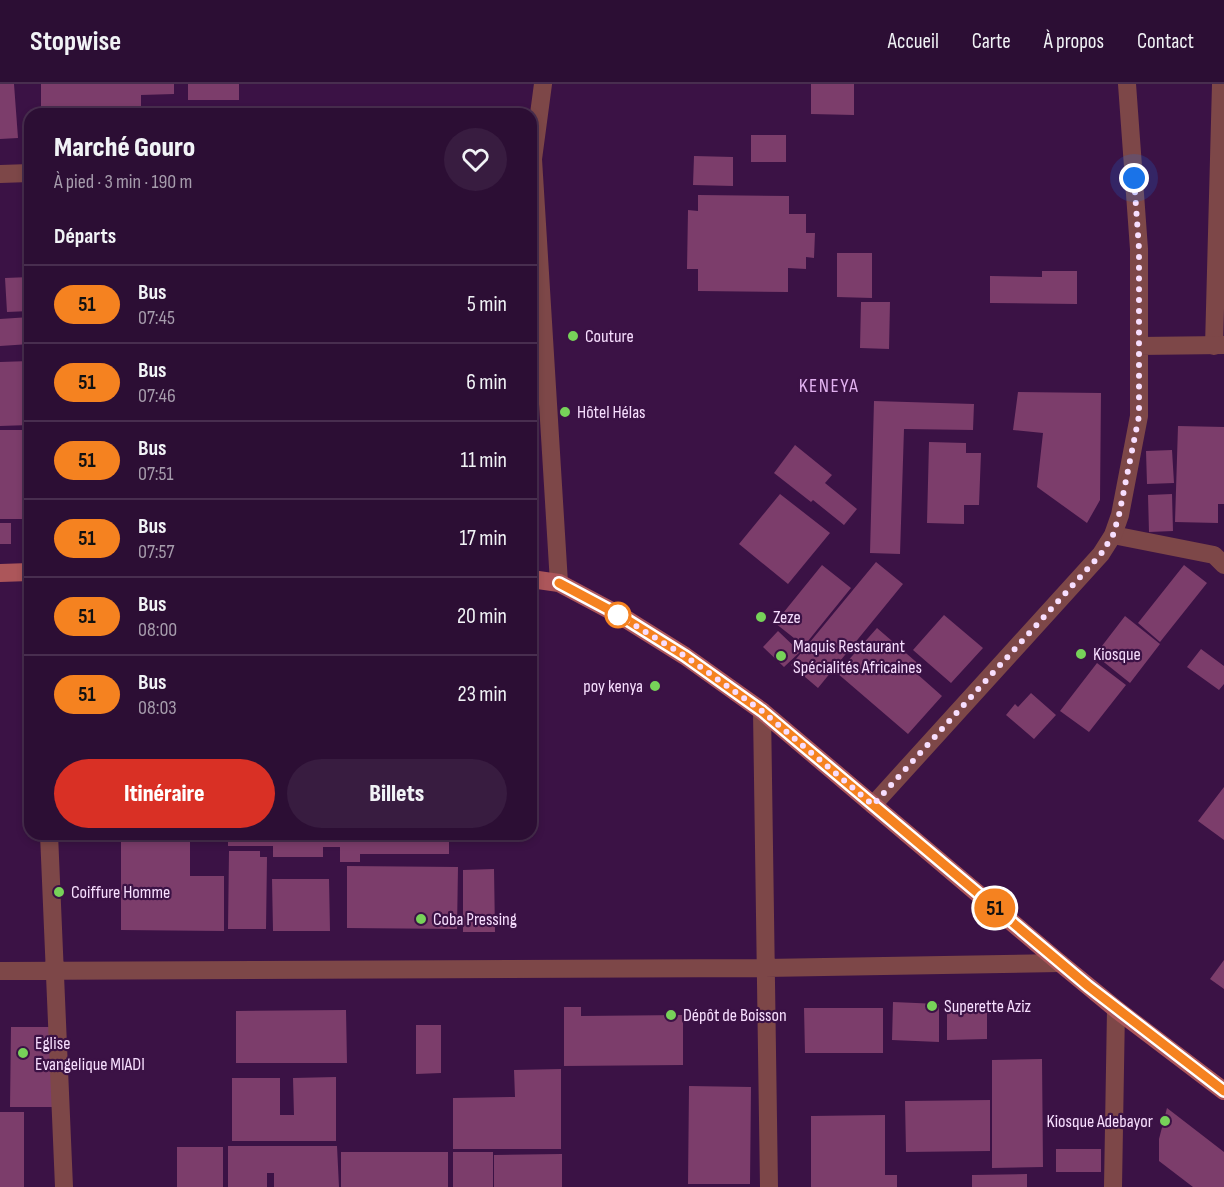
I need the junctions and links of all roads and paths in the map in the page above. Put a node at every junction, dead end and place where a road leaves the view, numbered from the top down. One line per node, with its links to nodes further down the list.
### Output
1 (543, 84): 4 (street)
2 (1127, 84): 8 (street)
3 (1221, 84): 9 (street)
4 (537, 125)
5 (24, 173): 6 (street)
6 (0, 174)
7 (537, 238): 15 (street)
8 (1139, 346): 9 (street); 10 (street)
9 (1219, 346)
10 (1113, 535): 11 (street); 17 (street)
11 (1224, 565)
12 (0, 573): 13 (street)
13 (24, 573)
14 (537, 580): 15 (street)
15 (559, 583): 16 (street)
16 (762, 711): 17 (street); 20 (street)
17 (873, 805): 19 (street)
18 (49, 840): 22 (street)
19 (1060, 963): 20 (street); 23 (street)
20 (765, 968): 22 (street); 26 (street)
21 (0, 971): 22 (street)
22 (56, 971): 25 (street)
23 (1116, 1009): 24 (street); 27 (street)
24 (1224, 1091)
25 (64, 1187)
26 (769, 1187)
27 (1113, 1187)

